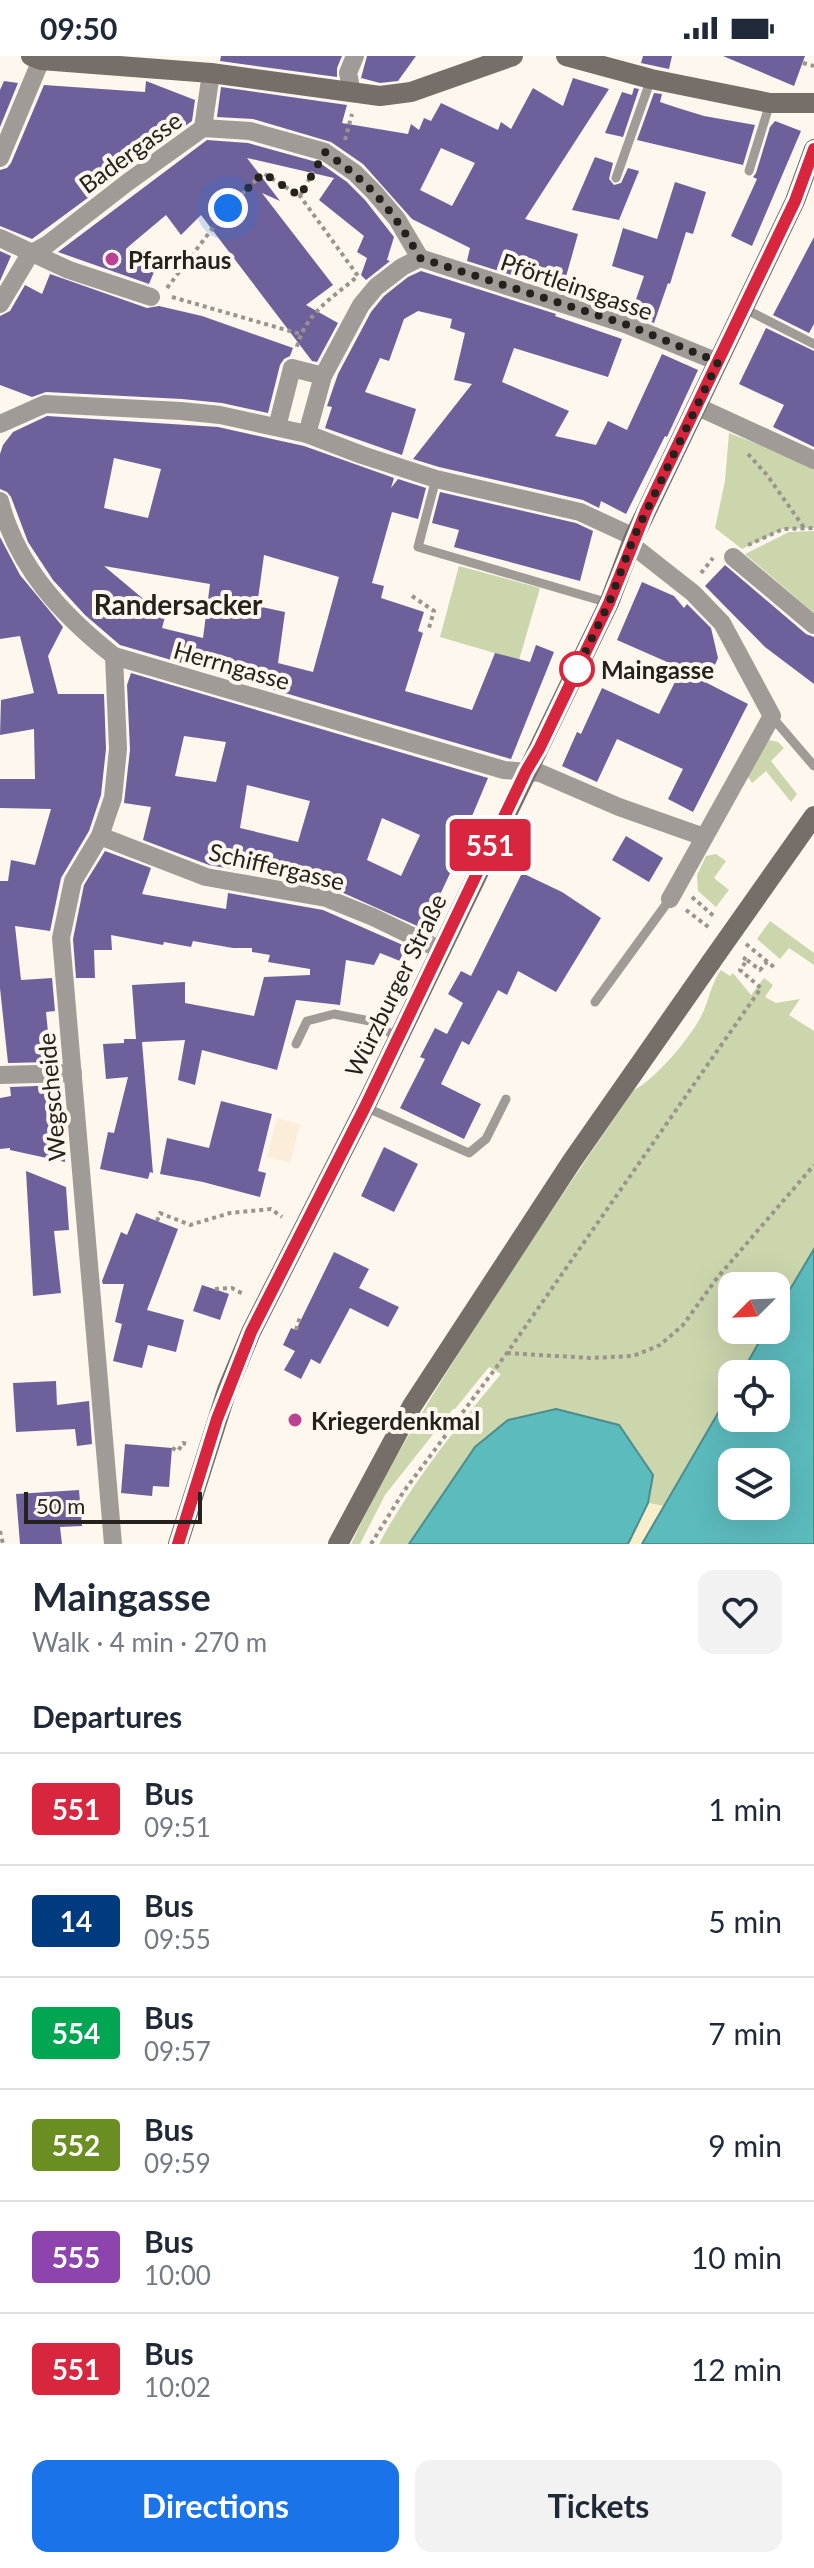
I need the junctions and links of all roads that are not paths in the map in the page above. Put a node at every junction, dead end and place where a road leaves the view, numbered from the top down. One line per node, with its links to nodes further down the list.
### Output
1 (355, 56): 7 (street)
2 (513, 56): 7 (street)
3 (566, 56): 6 (street)
4 (36, 58): 5 (street); 12 (street)
5 (211, 73): 7 (street); 10 (street)
6 (651, 79): 8 (street); 14 (lane)
7 (354, 92)
8 (770, 103): 9 (street); 13 (lane)
9 (814, 103)
10 (203, 128): 16 (street, Badergasse); 17 (street, Badergasse)
11 (814, 149): 20 (street, Würzburger Straße)
12 (0, 158)
13 (749, 171)
14 (616, 178)
15 (0, 238): 16 (street)
16 (34, 253): 18 (street); 19 (street, Badergasse)
17 (420, 258): 22 (street, Pförtleinsgasse); 23 (street)
18 (151, 297)
19 (0, 304)
20 (743, 308): 21 (lane); 22 (street, Würzburger Straße)
21 (814, 344)
22 (718, 362): 24 (street, Würzburger Straße)
23 (323, 376): 26 (street); 27 (street)
24 (696, 406): 28 (street); 31 (street, Würzburger Straße)
25 (0, 424): 26 (street)
26 (277, 427): 27 (street)
27 (307, 434): 29 (street)
28 (814, 460)
29 (436, 479): 31 (street); 33 (lane)
30 (0, 501): 35 (street, Herrngasse)
31 (633, 541): 33 (street, Würzburger Straße); 36 (street)
32 (733, 557): 34 (street)
33 (609, 603): 38 (street, Würzburger Straße)
34 (814, 625)
35 (114, 656): 38 (street, Herrngasse); 40 (street, Wegscheide)
36 (772, 716): 37 (lane); 41 (street)
37 (814, 766)
38 (526, 771): 41 (street, Herrngasse); 43 (street, Würzburger Straße)
39 (814, 816): 53 (street, bridge)
40 (100, 836): 43 (street, Schiffergasse); 47 (street, Wegscheide)
41 (704, 837): 42 (street)
42 (670, 899): 44 (lane)
43 (441, 950): 45 (street, Würzburger Straße)
44 (595, 1002)
45 (397, 1037): 46 (lane); 50 (street, Würzburger Straße)
46 (296, 1044)
47 (73, 1073): 48 (street); 51 (street, Wegscheide)
48 (0, 1075)
49 (506, 1099): 50 (lane)
50 (365, 1107): 52 (street, Würzburger Straße)
51 (113, 1544)
52 (178, 1544)
53 (338, 1544)

